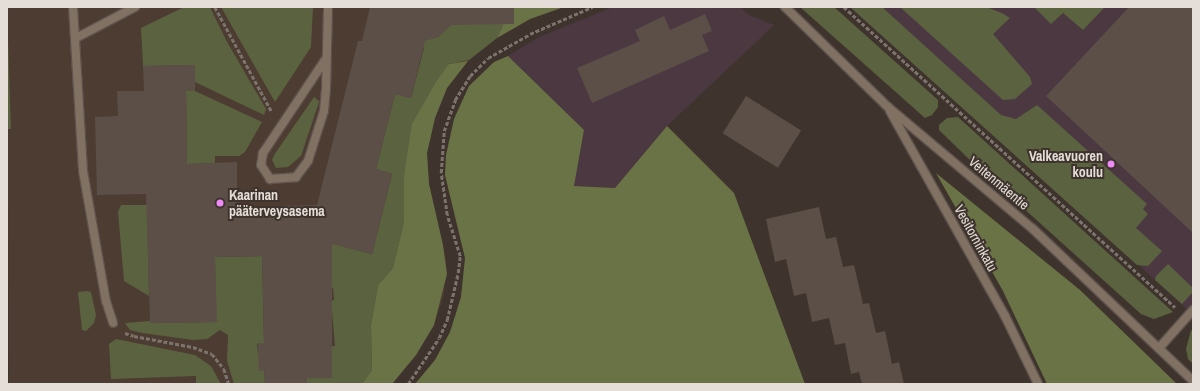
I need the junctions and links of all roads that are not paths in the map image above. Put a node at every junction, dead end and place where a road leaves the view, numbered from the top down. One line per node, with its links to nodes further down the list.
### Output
1 (73, 7): 5 (street)
2 (135, 7): 5 (street)
3 (328, 7): 6 (street)
4 (785, 7): 7 (street, Veitenmäentie)
5 (76, 38): 9 (street)
6 (325, 60): 6 (street)
7 (888, 106): 10 (street, Veitenmäentie); 12 (street, Vesitorninkatu)
8 (1193, 310): 10 (street)
9 (113, 322)
10 (1159, 348): 11 (street, Veitenmäentie)
11 (1193, 381)
12 (1038, 384)

